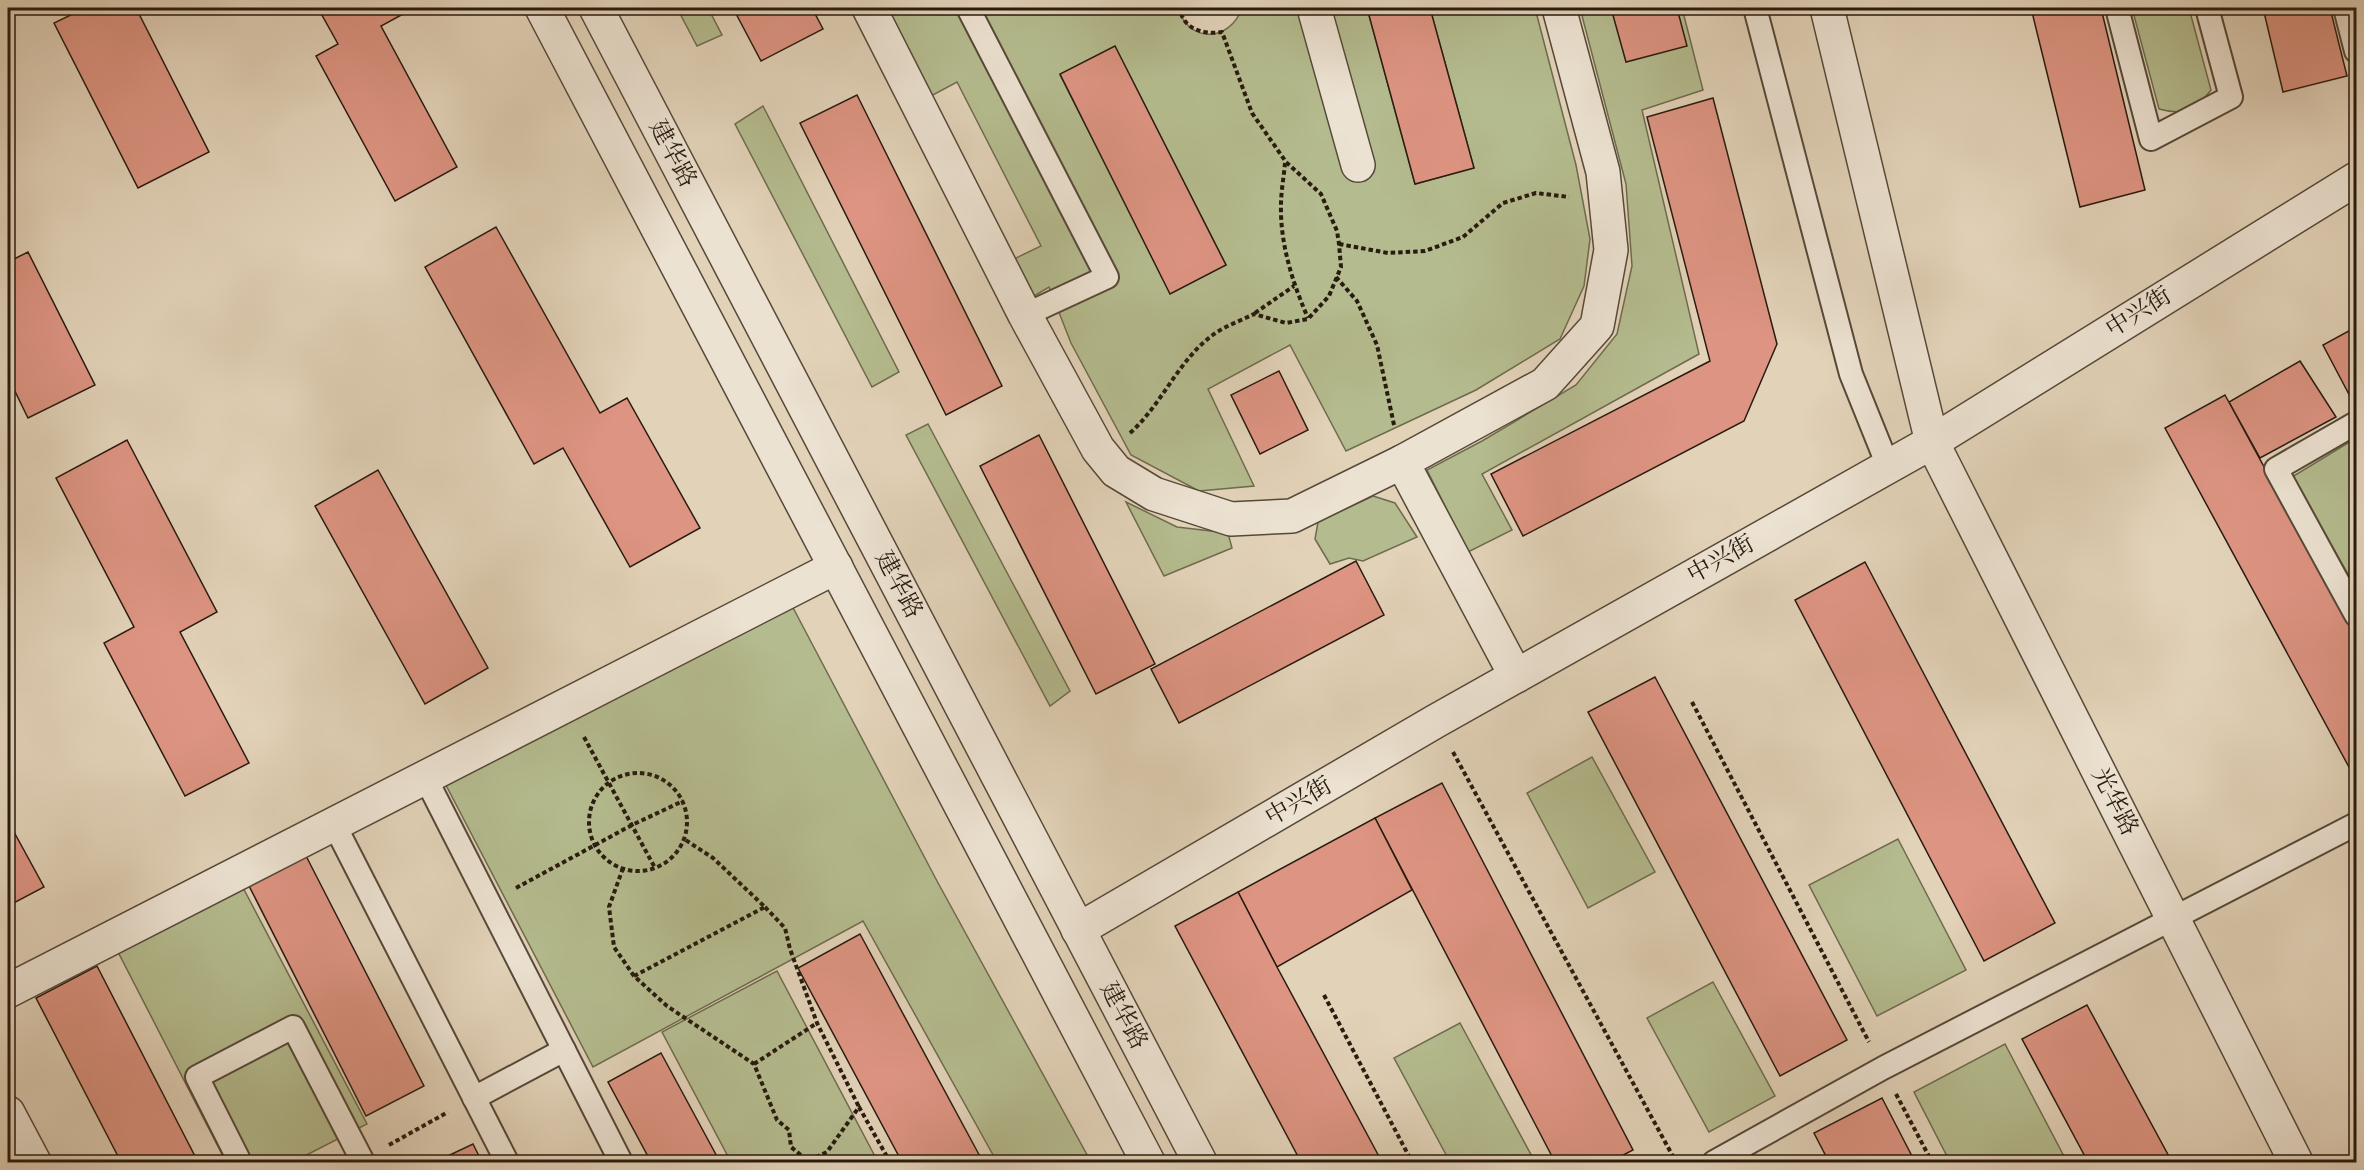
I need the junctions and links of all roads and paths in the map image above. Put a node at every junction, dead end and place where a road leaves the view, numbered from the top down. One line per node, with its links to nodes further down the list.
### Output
1 (543, 8): 29 (street, 建华路)
2 (596, 8): 48 (street, 建华路)
3 (869, 8): 22 (street)
4 (968, 8): 22 (lane)
5 (1180, 8): 14 (path)
6 (1314, 8): 15 (street)
7 (1559, 8): 17 (street)
8 (1755, 8): 28 (lane)
9 (1827, 8): 25 (street, 光华路)
10 (2117, 8): 11 (lane)
11 (2207, 8)
12 (2345, 8): 13 (lane)
13 (2356, 51)
14 (1286, 162): 18 (path); 20 (path)
15 (1358, 165)
16 (2356, 179): 25 (street, 中兴街)
17 (1606, 202): 18 (path); 27 (street)
18 (1339, 244): 19 (path)
19 (1336, 277): 23 (path); 27 (path)
20 (1294, 286): 21 (path); 23 (path)
21 (1254, 314): 23 (path); 26 (path)
22 (1025, 315): 26 (street)
23 (1308, 319)
24 (2356, 423): 30 (lane)
25 (1932, 441): 28 (street, 中兴街); 47 (street, 光华路)
26 (1098, 449): 27 (street)
27 (1402, 462): 31 (street)
28 (1888, 466): 31 (street, 中兴街)
29 (836, 567): 33 (street); 66 (street, 建华路)
30 (2356, 615)
31 (1516, 676): 34 (street, 中兴街)
32 (1692, 702): 55 (path)
33 (567, 705): 35 (street); 36 (path)
34 (1436, 722): 48 (street, 中兴街); 69 (path)
35 (425, 777): 38 (street); 45 (lane)
36 (609, 781): 37 (path); 40 (path); 42 (path)
37 (683, 801): 40 (path); 41 (path)
38 (334, 824): 50 (street); 56 (lane)
39 (2356, 824): 47 (lane)
40 (632, 825): 42 (path); 44 (path)
41 (684, 839): 44 (path); 46 (path)
42 (595, 844): 43 (path); 45 (path)
43 (623, 868): 44 (path); 49 (path)
44 (655, 868)
45 (489, 902): 53 (lane)
46 (765, 907): 49 (path); 52 (path)
47 (2173, 919): 55 (lane); 72 (street, 光华路)
48 (1078, 930): 67 (street, 建华路)
49 (634, 976): 54 (path)
50 (8, 990)
51 (1324, 994): 68 (path)
52 (817, 1023): 54 (path); 57 (path)
53 (564, 1050): 56 (lane); 63 (lane)
54 (754, 1064): 64 (path)
55 (1883, 1068): 70 (lane); 71 (path)
56 (474, 1098): 59 (path); 62 (lane)
57 (860, 1107): 64 (path); 65 (path)
58 (8, 1113): 60 (street)
59 (363, 1161): 61 (lane)
60 (34, 1162)
61 (240, 1162)
62 (507, 1162)
63 (621, 1162)
64 (809, 1162)
65 (890, 1162)
66 (1148, 1162)
67 (1200, 1162)
68 (1412, 1162)
69 (1676, 1162)
70 (1714, 1162)
71 (1932, 1162)
72 (2296, 1162)

